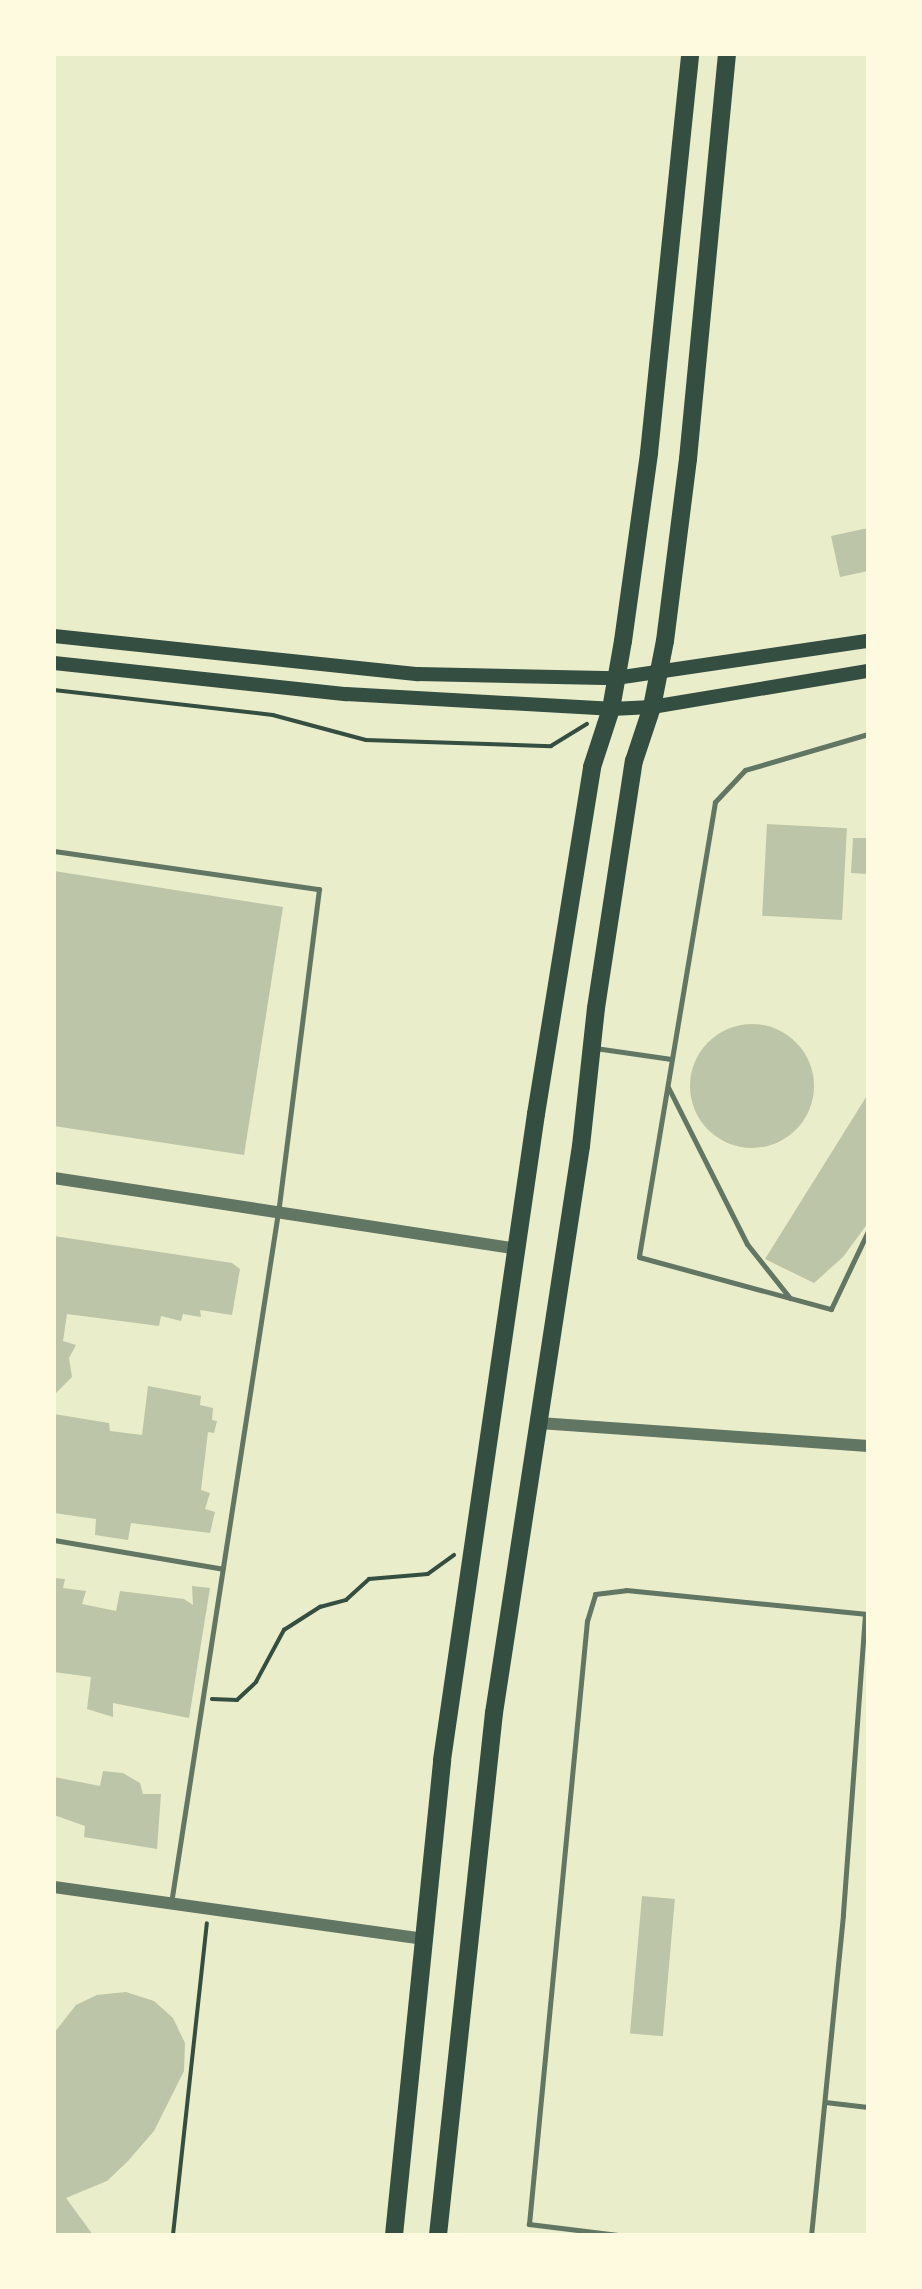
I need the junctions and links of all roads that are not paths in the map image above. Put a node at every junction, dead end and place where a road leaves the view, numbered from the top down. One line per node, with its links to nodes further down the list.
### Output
1 (690, 54): 8 (main road)
2 (727, 54): 7 (main road)
3 (54, 636): 8 (main road)
4 (868, 641): 7 (main road)
5 (54, 663): 10 (main road)
6 (868, 671): 9 (main road)
7 (657, 674): 8 (main road); 9 (main road)
8 (616, 678): 10 (main road)
9 (652, 707): 10 (main road); 13 (main road)
10 (611, 709): 19 (main road)
11 (868, 734): 14 (lane)
12 (54, 851): 17 (lane)
13 (592, 1048): 14 (lane); 21 (main road)
14 (671, 1059): 15 (lane)
15 (667, 1085): 20 (lane); 20 (lane)
16 (54, 1178): 17 (street)
17 (278, 1212): 19 (street); 24 (lane)
18 (868, 1231): 20 (lane)
19 (516, 1249): 27 (main road)
20 (790, 1298)
21 (538, 1423): 22 (street); 31 (main road)
22 (868, 1446)
23 (54, 1541): 24 (lane)
24 (223, 1569): 26 (lane)
25 (54, 1887): 26 (street)
26 (172, 1903): 27 (street)
27 (422, 1939): 30 (main road)
28 (825, 2102): 29 (lane); 32 (lane); 33 (lane)
29 (868, 2107)
30 (394, 2235)
31 (438, 2235)
32 (618, 2235)
33 (811, 2235)

